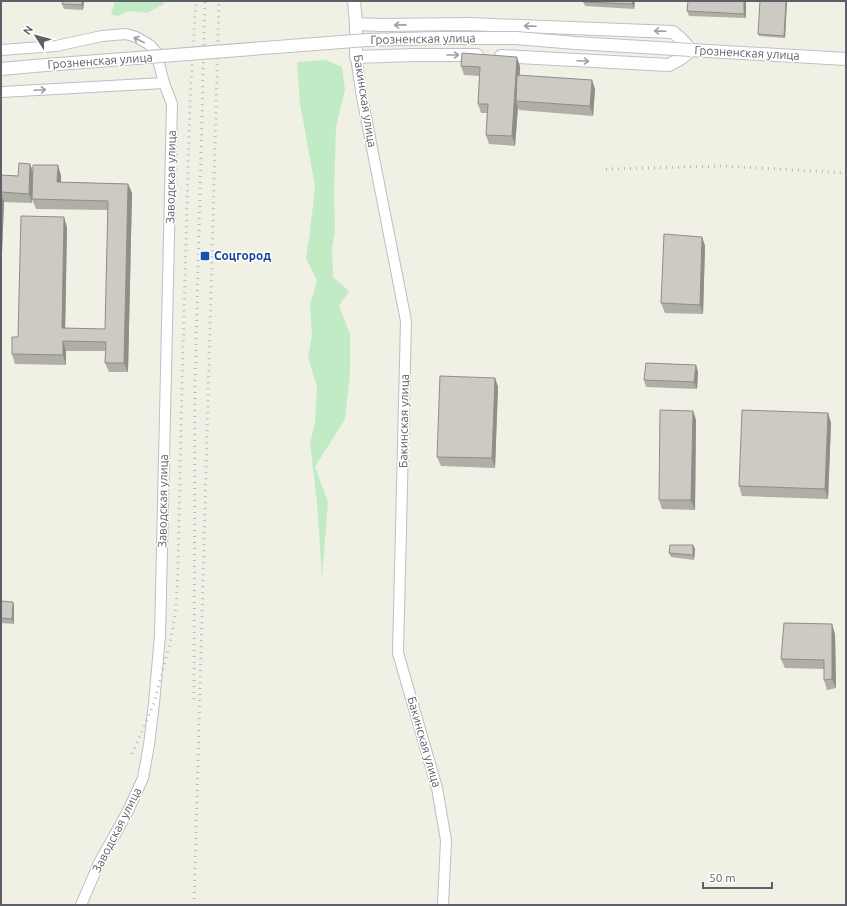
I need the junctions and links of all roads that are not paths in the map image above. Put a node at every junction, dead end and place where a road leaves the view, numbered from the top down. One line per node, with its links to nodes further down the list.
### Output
1 (354, 1): 2 (main road, Бакинская улица)
2 (356, 24): 4 (main road, one-way to 2); 5 (main road); 6 (main road, Бакинская улица)
3 (1, 50): 9 (street, Заводская улица, one-way to 3)
4 (691, 50): 5 (main road, one-way to 4); 7 (main road, Грозненская улица); 8 (main road, Грозненская улица, bridge)
5 (414, 55): 6 (main road)
6 (356, 57): 12 (street, Бакинская улица)
7 (846, 59)
8 (1, 69)
9 (164, 83): 10 (street, one-way to 9); 11 (street, Заводская улица)
10 (1, 92)
11 (81, 905)
12 (443, 905)

